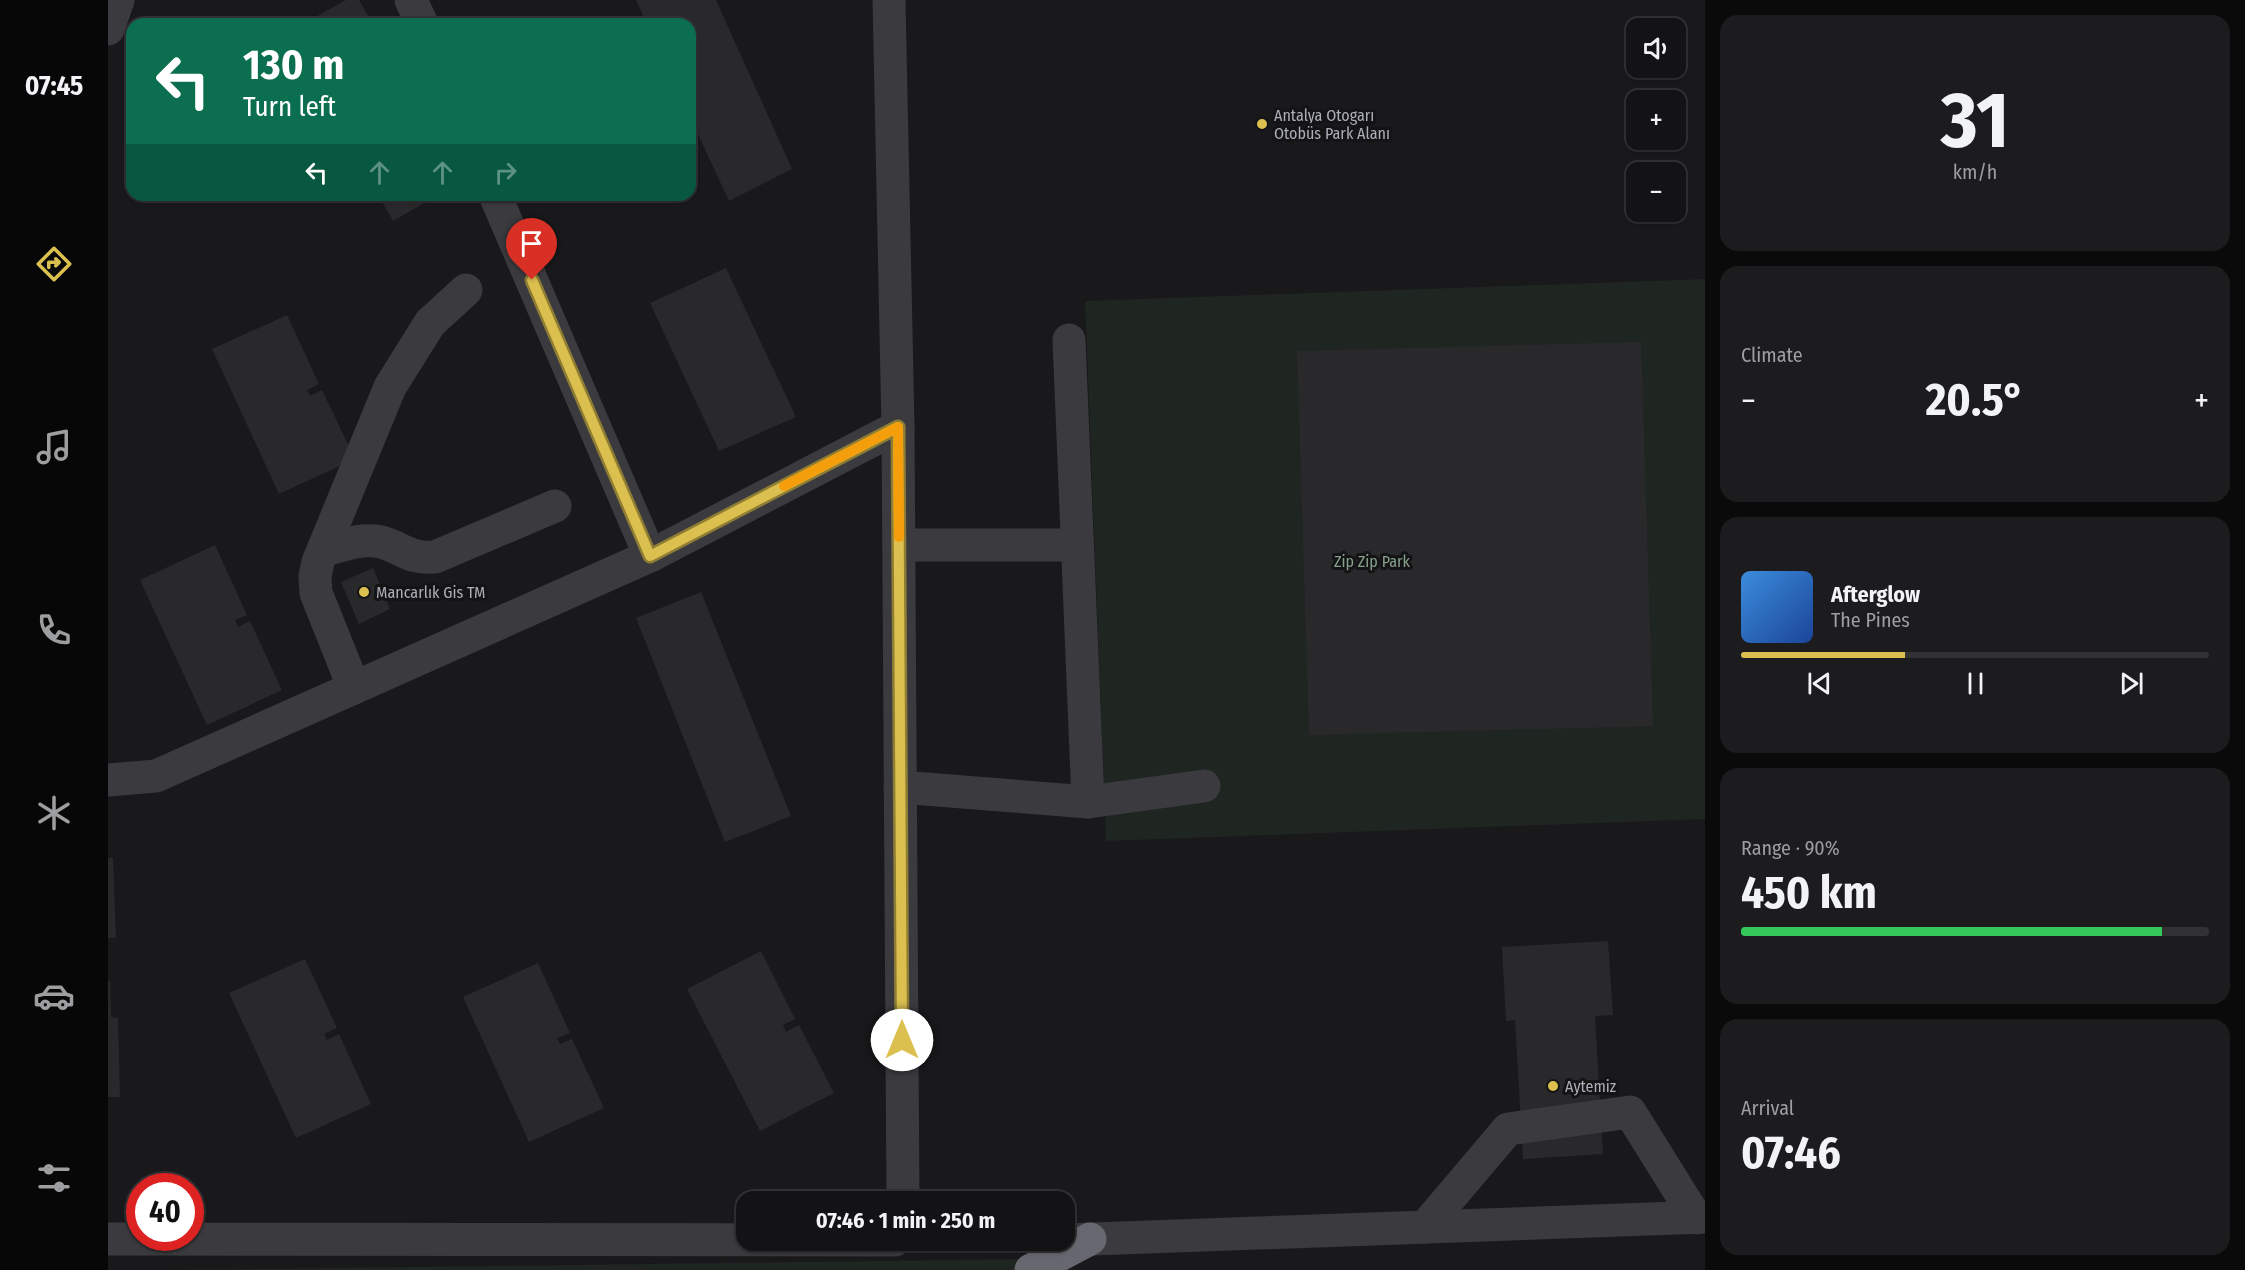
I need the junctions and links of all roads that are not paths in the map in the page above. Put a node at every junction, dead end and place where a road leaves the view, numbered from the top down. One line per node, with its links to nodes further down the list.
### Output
1 (118, 0): 5 (street)
2 (411, 0): 4 (street)
3 (889, 0): 9 (street)
4 (419, 18)
5 (108, 29)
6 (498, 201): 14 (street)
7 (466, 290): 13 (street)
8 (1069, 340): 12 (street)
9 (898, 427): 11 (street); 14 (street)
10 (555, 506): 13 (street)
11 (899, 545): 12 (street); 18 (street)
12 (1077, 545): 19 (street)
13 (325, 550): 15 (street)
14 (650, 556): 15 (street)
15 (354, 688): 16 (street)
16 (108, 780)
17 (1204, 786): 19 (street)
18 (900, 787): 19 (street); 20 (street)
19 (1088, 802)
20 (903, 1191)
21 (1701, 1218): 22 (street); 22 (street)
22 (1425, 1227): 25 (street)
23 (108, 1239): 24 (street)
24 (736, 1240)
25 (1078, 1240): 26 (highway)
26 (1030, 1270)

